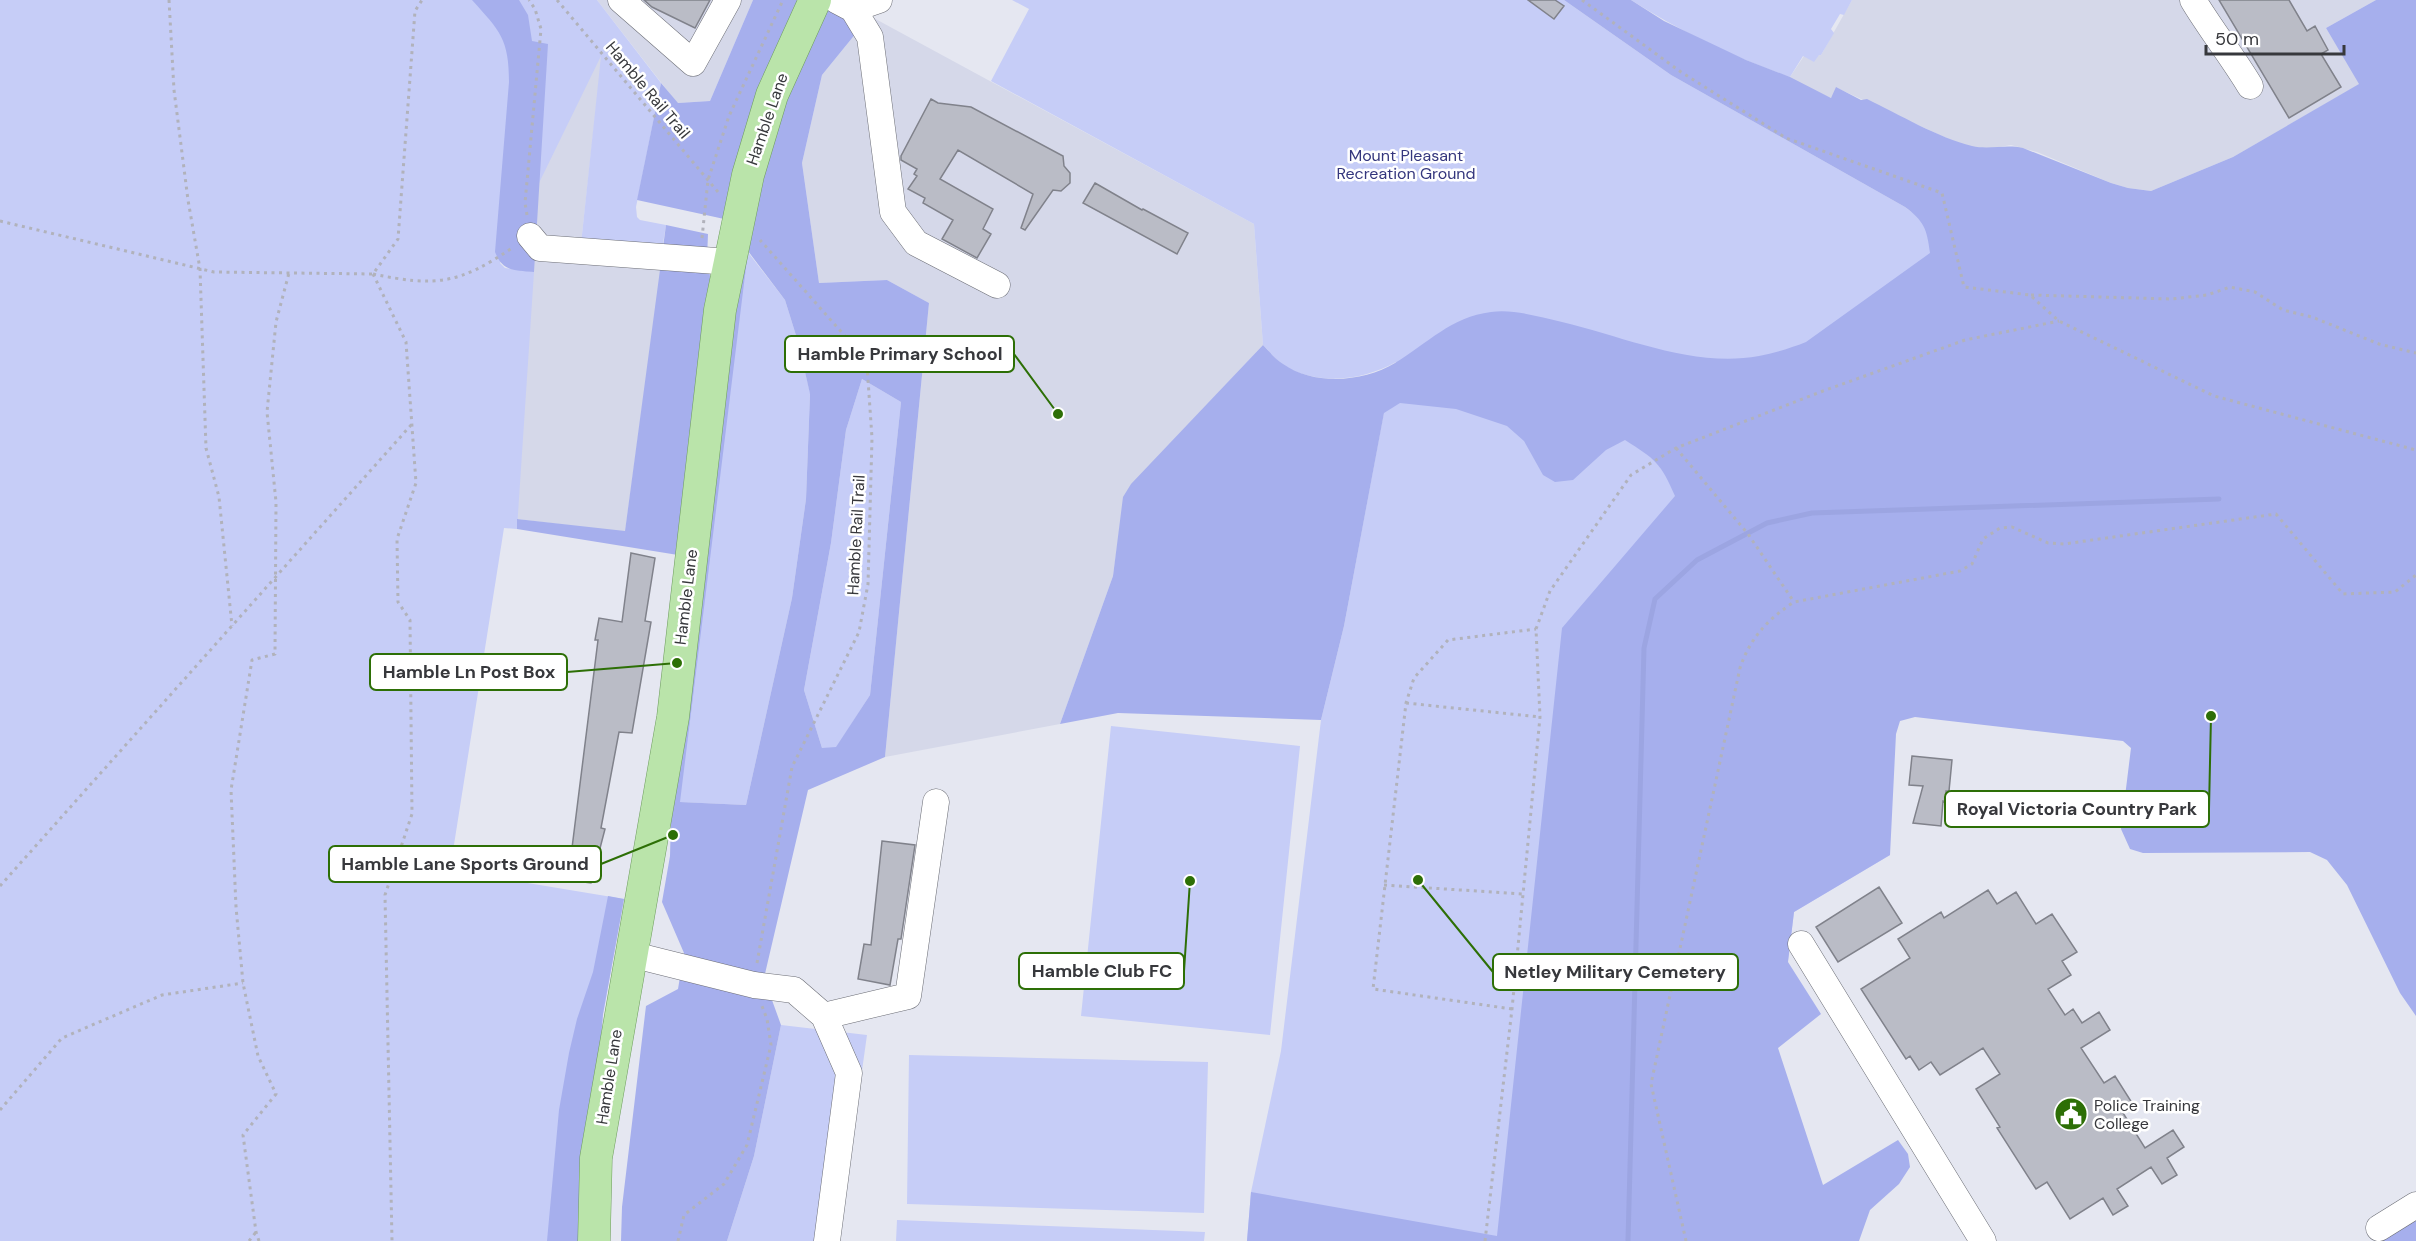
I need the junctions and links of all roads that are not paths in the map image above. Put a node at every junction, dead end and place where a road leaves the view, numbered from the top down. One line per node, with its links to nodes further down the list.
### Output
1 (621, 0): 2 (lane)
2 (728, 0)
3 (816, 0): 9 (main road, Hamble Lane)
4 (879, 0): 6 (lane)
5 (2193, 0): 7 (lane)
6 (844, 4): 10 (lane)
7 (2250, 86)
8 (530, 236): 9 (lane)
9 (730, 262): 13 (main road, Hamble Lane)
10 (997, 285)
11 (936, 802): 14 (lane)
12 (1801, 944): 19 (lane)
13 (630, 954): 14 (lane); 17 (main road, Hamble Lane)
14 (824, 1016): 18 (lane)
15 (2416, 1205): 16 (lane)
16 (2379, 1228)
17 (594, 1241)
18 (827, 1241)
19 (1983, 1241)

